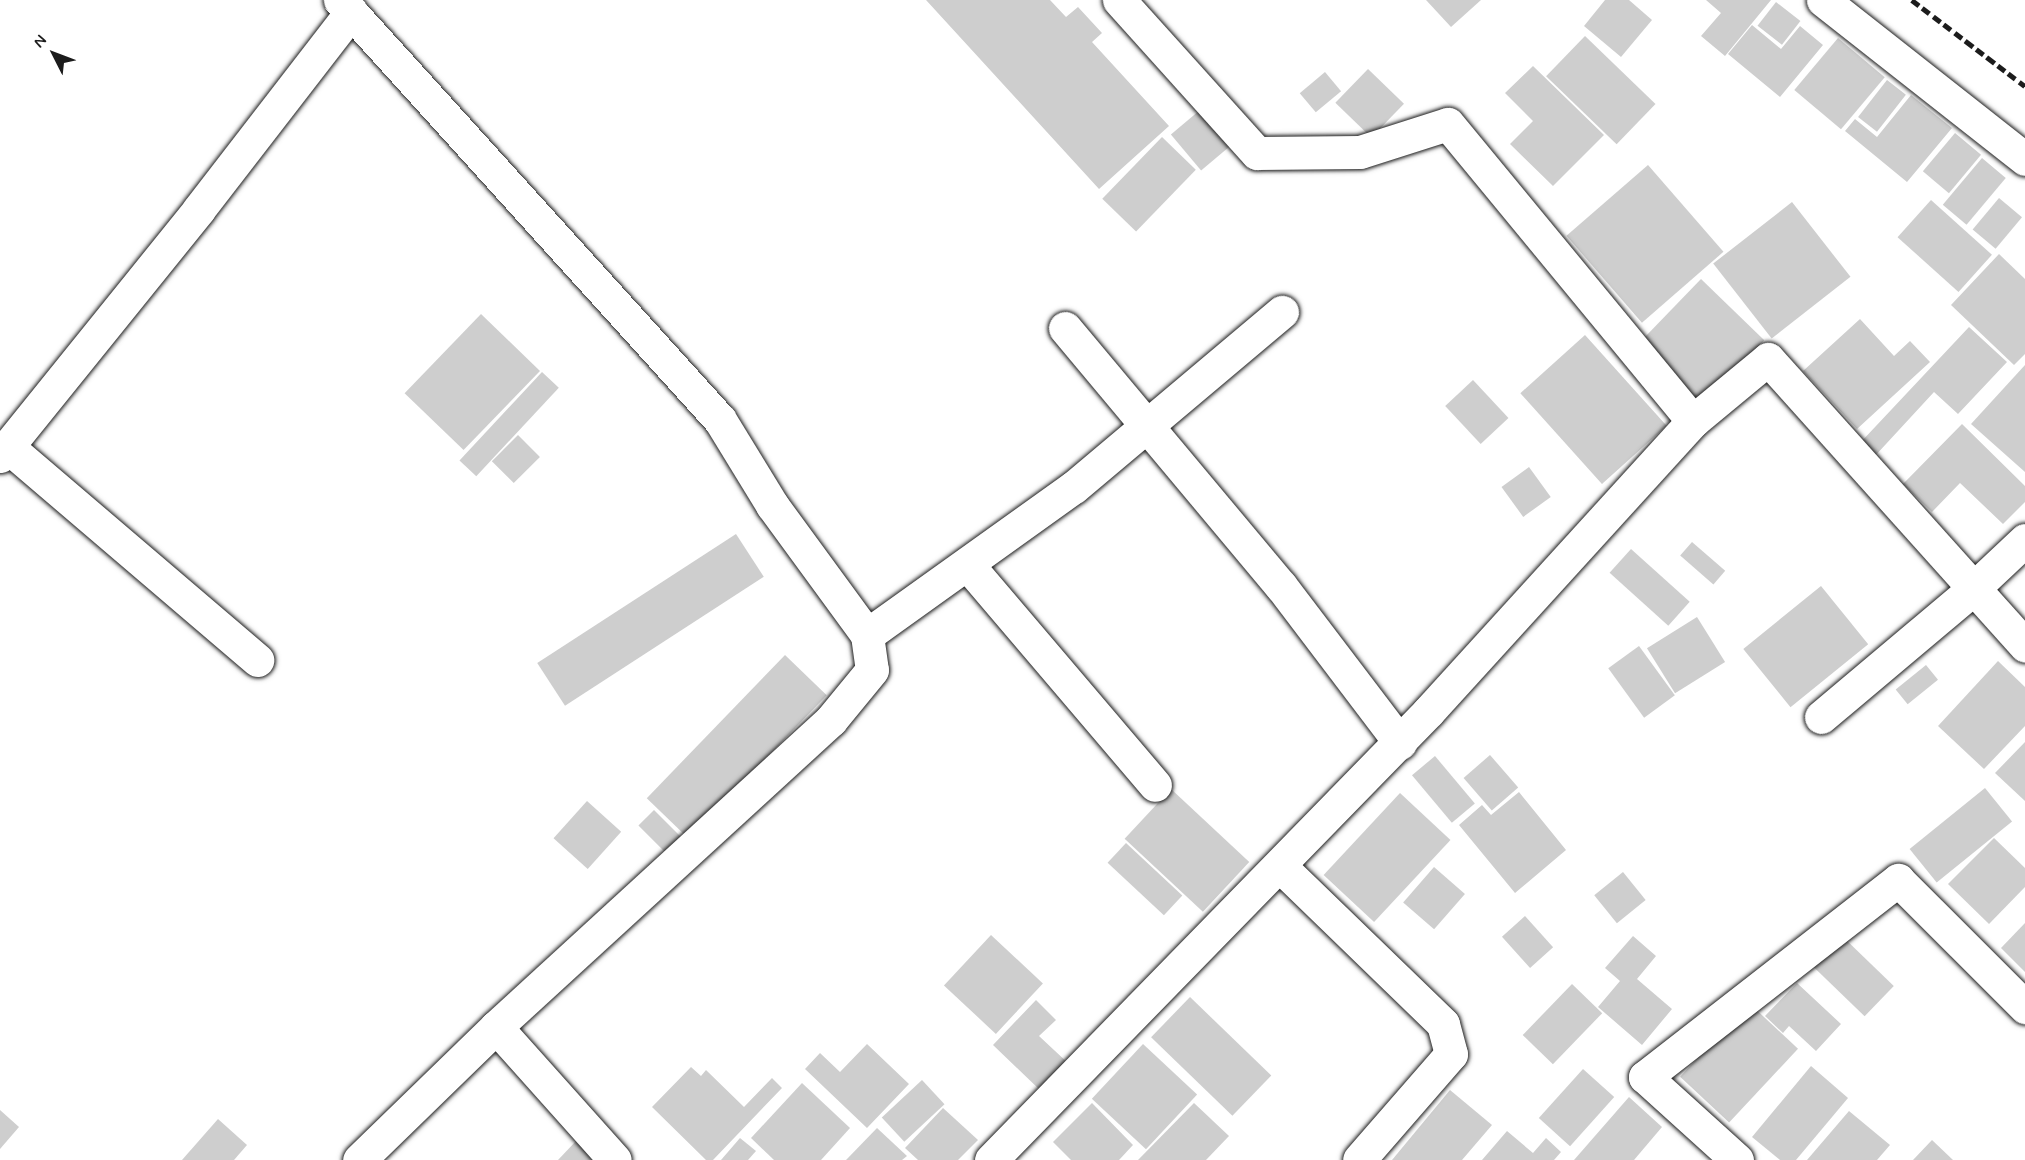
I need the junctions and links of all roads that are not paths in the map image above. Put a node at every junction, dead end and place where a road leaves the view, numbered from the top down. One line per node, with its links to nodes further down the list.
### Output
1 (1119, 0): 7 (street)
2 (1823, 0): 4 (street)
3 (346, 6): 9 (street); 13 (street)
4 (2025, 159)
5 (1282, 312): 8 (street)
6 (1065, 328): 8 (street)
7 (1693, 421): 12 (street); 17 (street)
8 (1148, 425): 11 (street); 17 (street)
9 (4, 452): 15 (street)
10 (2025, 540): 12 (street)
11 (967, 564): 13 (street); 18 (street)
12 (1974, 588): 14 (street); 16 (street)
13 (867, 635): 21 (street)
14 (2025, 645)
15 (256, 660)
16 (1821, 717)
17 (1400, 743): 19 (street)
18 (1155, 785)
19 (1280, 866): 24 (street); 25 (street)
20 (2025, 1007): 26 (street)
21 (496, 1027): 22 (street); 23 (street)
22 (359, 1160)
23 (615, 1160)
24 (991, 1160)
25 (1359, 1160)
26 (1737, 1160)

